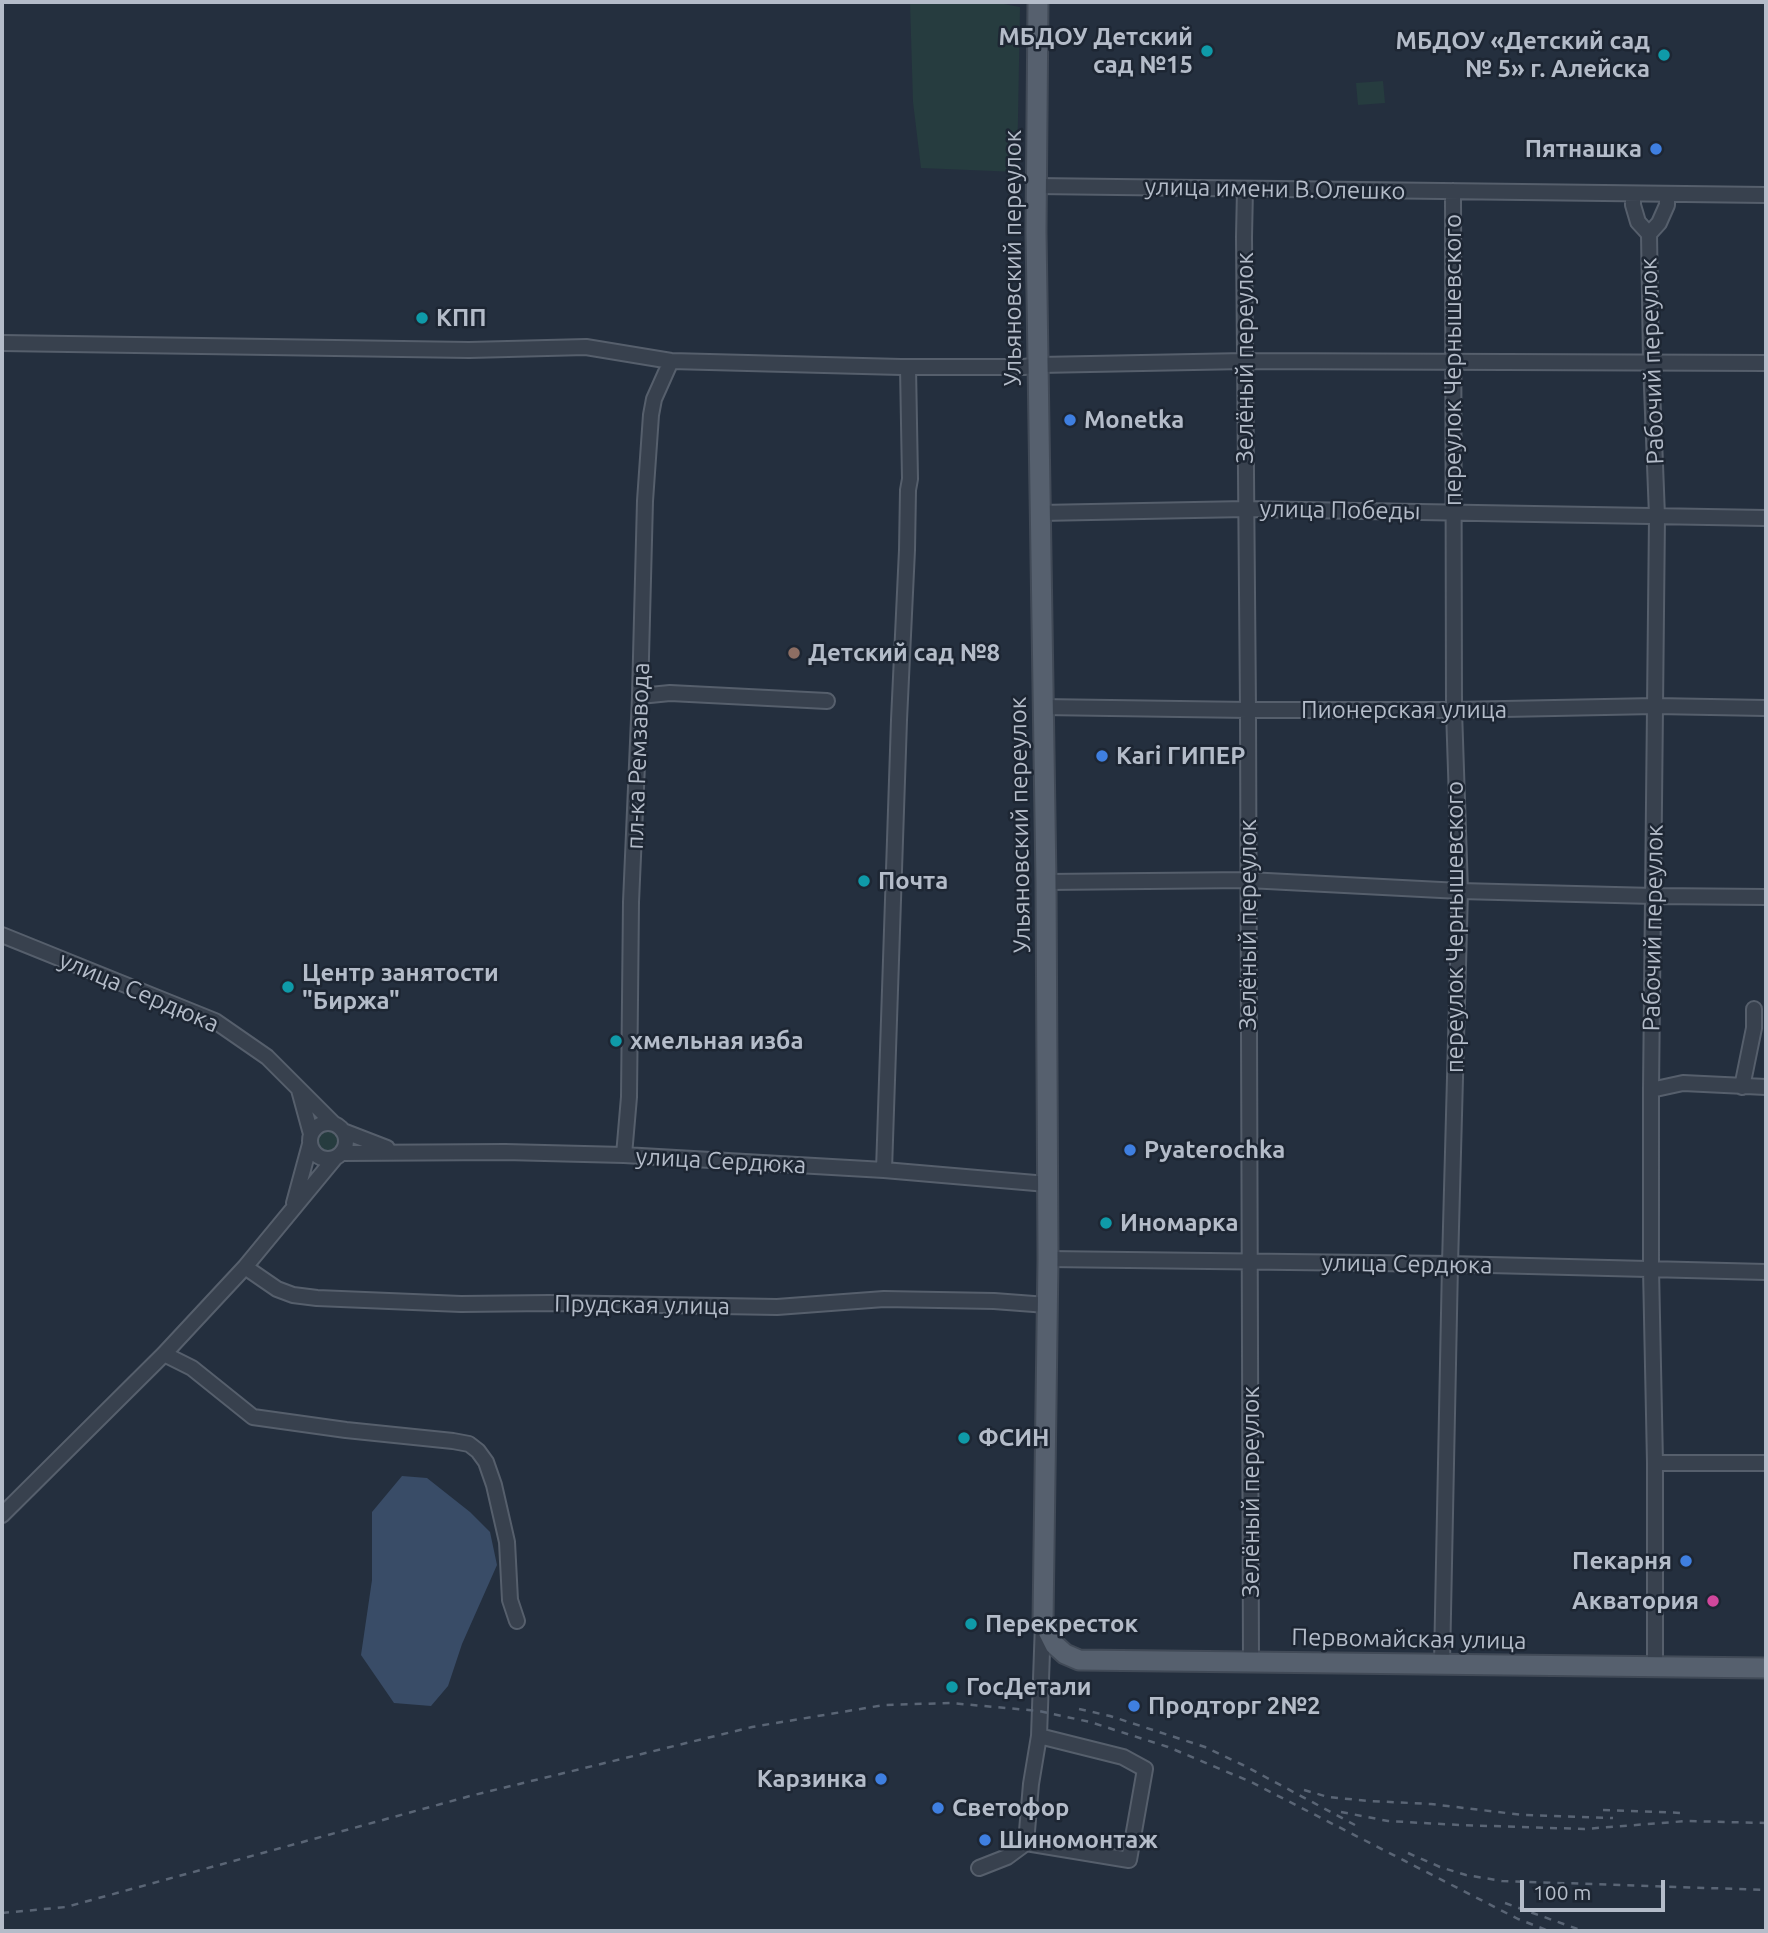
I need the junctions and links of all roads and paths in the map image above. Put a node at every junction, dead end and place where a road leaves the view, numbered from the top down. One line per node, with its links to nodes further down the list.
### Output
1 (1038, 2): 2 (main road, Ульяновский переулок)
2 (1036, 186): 3 (street, улица имени В.Олешко); 15 (main road, Ульяновский переулок)
3 (1245, 189): 4 (street, улица имени В.Олешко); 12 (street, Зелёный переулок)
4 (1453, 191): 5 (street, улица имени В.Олешко); 10 (street, переулок Чернышевского)
5 (1633, 194): 6 (street, улица имени В.Олешко); 8 (street)
6 (1667, 194): 7 (street, улица имени В.Олешко); 8 (street, Рабочий переулок)
7 (1766, 195)
8 (1649, 234): 13 (street, Рабочий переулок)
9 (2, 343): 11 (street)
10 (1453, 360): 12 (street); 13 (street); 18 (street, переулок Чернышевского)
11 (671, 361): 16 (street); 22 (street, пл-ка Ремзавода)
12 (1245, 361): 15 (street); 17 (street, Зелёный переулок)
13 (1651, 362): 14 (street); 20 (street, Рабочий переулок)
14 (1766, 363)
15 (1039, 365): 16 (street); 19 (main road, Ульяновский переулок)
16 (908, 367): 45 (street)
17 (1246, 509): 18 (street, улица Победы); 19 (street, улица Победы); 27 (street, Зелёный переулок)
18 (1453, 512): 20 (street, улица Победы); 28 (street, переулок Чернышевского)
19 (1040, 513): 25 (main road, Ульяновский переулок)
20 (1657, 516): 21 (street, улица Победы); 24 (street, Рабочий переулок)
21 (1766, 518)
22 (640, 696): 23 (street); 44 (street, пл-ка Ремзавода)
23 (827, 701)
24 (1655, 706): 26 (street, Пионерская улица); 28 (street, Пионерская улица); 32 (street, Рабочий переулок)
25 (1042, 707): 27 (street, Пионерская улица); 30 (main road, Ульяновский переулок)
26 (1766, 708)
27 (1248, 710): 28 (street, Пионерская улица); 29 (street, Зелёный переулок)
28 (1454, 710): 31 (street, переулок Чернышевского)
29 (1248, 880): 30 (street); 31 (street); 49 (street, Зелёный переулок)
30 (1046, 882): 46 (main road, Ульяновский переулок)
31 (1460, 891): 32 (street); 50 (street, переулок Чернышевского)
32 (1654, 897): 33 (street); 39 (street, Рабочий переулок)
33 (1766, 897)
34 (2, 935): 38 (street, улица Сердюка)
35 (1754, 1009): 36 (street)
36 (1742, 1087): 37 (street); 39 (street)
37 (1766, 1087)
38 (299, 1089): 40 (street, улица Сердюка); 41 (street)
39 (1651, 1090): 52 (street, Рабочий переулок)
40 (338, 1128): 41 (street); 42 (street); 43 (street)
41 (311, 1139): 43 (street); 47 (street)
42 (393, 1151): 43 (street, улица Сердюка); 44 (street, улица Сердюка)
43 (338, 1155): 47 (street)
44 (624, 1155): 45 (street, улица Сердюка)
45 (884, 1170): 46 (street, улица Сердюка)
46 (1047, 1184): 48 (main road, Ульяновский переулок)
47 (292, 1210): 51 (street)
48 (1048, 1259): 49 (street, улица Сердюка); 54 (main road, Ульяновский переулок)
49 (1249, 1261): 50 (street, улица Сердюка); 62 (street, Зелёный переулок)
50 (1450, 1264): 52 (street, улица Сердюка); 63 (street, переулок Чернышевского)
51 (245, 1267): 54 (street, Прудская улица); 55 (street)
52 (1651, 1269): 53 (street, улица Сердюка); 56 (street, Рабочий переулок)
53 (1766, 1272)
54 (1048, 1304): 59 (main road, Ульяновский переулок)
55 (164, 1354): 58 (street); 60 (street)
56 (1656, 1463): 57 (street); 64 (street, Рабочий переулок)
57 (1766, 1463)
58 (2, 1515)
59 (1043, 1621): 61 (main road, Ульяновский переулок); 66 (street)
60 (517, 1622)
61 (1055, 1645): 62 (main road, Первомайская улица)
62 (1251, 1661): 63 (main road, Первомайская улица)
63 (1442, 1664): 64 (main road, Первомайская улица)
64 (1655, 1667): 65 (main road, Первомайская улица)
65 (1766, 1668)
66 (1039, 1736): 67 (street); 67 (street)
67 (1026, 1843): 68 (street)
68 (979, 1868)

